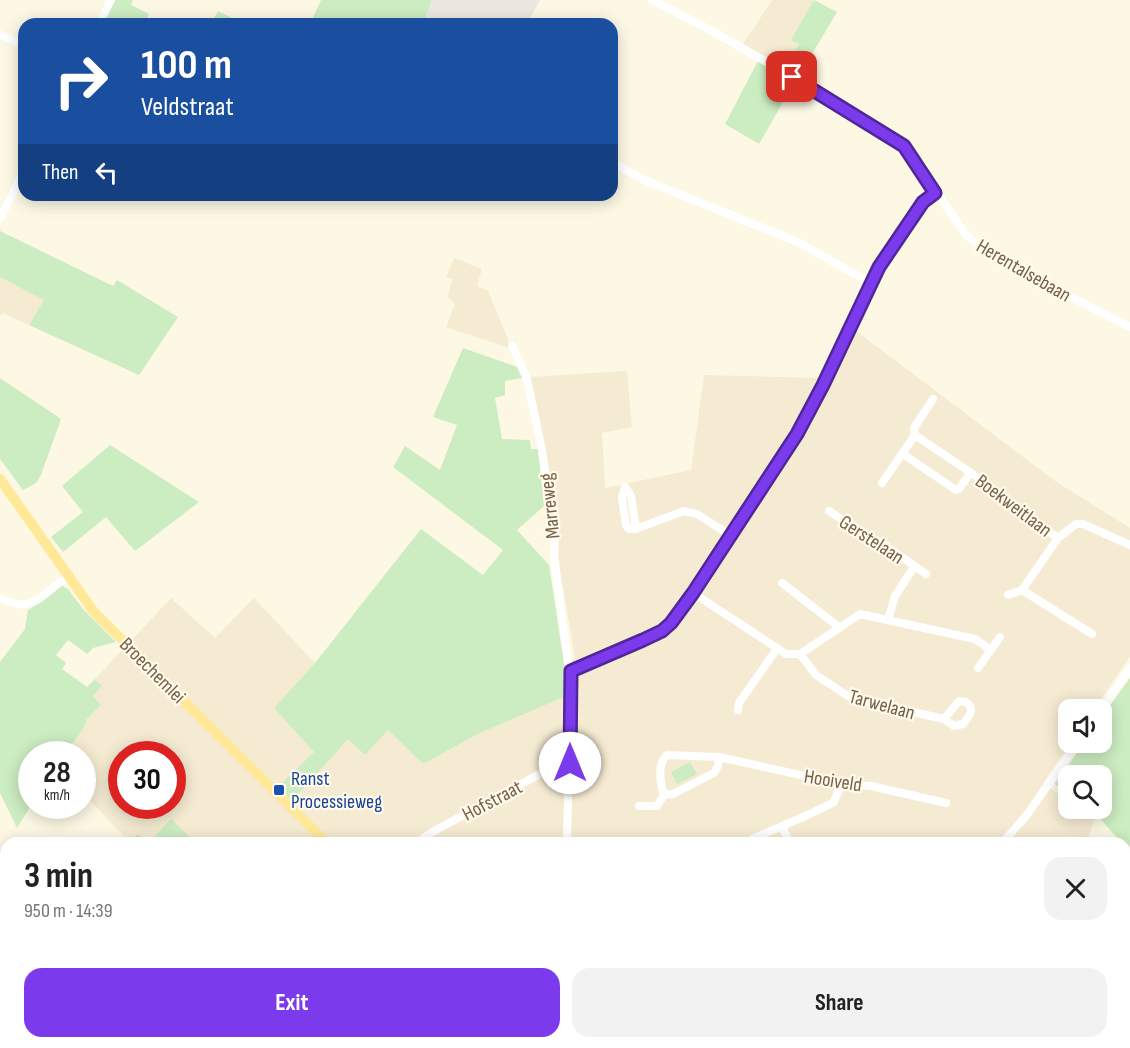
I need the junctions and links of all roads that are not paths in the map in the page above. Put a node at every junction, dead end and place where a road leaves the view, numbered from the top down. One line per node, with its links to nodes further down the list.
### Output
1 (111, 0): 3 (street)
2 (652, 0): 8 (street, Herentalsebaan)
3 (102, 18)
4 (0, 35): 5 (street)
5 (18, 42)
6 (618, 165): 10 (street)
7 (18, 183): 9 (street)
8 (935, 193): 10 (street); 11 (street, Herentalsebaan)
9 (0, 218)
10 (870, 284): 21 (street)
11 (1130, 327)
12 (512, 345): 41 (street, Marreweg)
13 (933, 399): 14 (street)
14 (915, 435): 15 (street); 16 (street, Boekweitlaan)
15 (903, 454): 16 (street, Boekweitlaan); 18 (street)
16 (970, 472): 22 (street, Boekweitlaan)
17 (0, 479): 26 (main road, Broechemlei)
18 (882, 483)
19 (830, 511): 24 (street, Gerstelaan)
20 (636, 529): 21 (street)
21 (730, 535): 29 (street)
22 (1058, 538): 23 (street); 28 (street)
23 (1130, 545)
24 (914, 567): 25 (street, Gerstelaan); 32 (street, Gerstelaan)
25 (926, 574)
26 (68, 577): 31 (street); 53 (main road, Broechemlei)
27 (782, 583): 33 (street)
28 (1022, 590): 30 (street); 34 (street)
29 (693, 593): 36 (street); 41 (street)
30 (1008, 595)
31 (0, 598)
32 (888, 620): 33 (street); 37 (street)
33 (839, 627): 38 (street)
34 (1092, 634)
35 (1000, 637): 37 (street)
36 (776, 650): 38 (street); 43 (street)
37 (991, 650): 39 (street)
38 (800, 654): 44 (street, Tarwelaan)
39 (978, 668)
40 (1130, 668): 42 (street)
41 (571, 671): 47 (street, Marreweg)
42 (1109, 699)
43 (738, 710)
44 (944, 719)
45 (1070, 753): 58 (street)
46 (719, 757): 48 (street, Hooiveld); 49 (street); 49 (street, Hooiveld)
47 (570, 763): 54 (street, Hofstraat); 55 (street, Marreweg)
48 (841, 784): 50 (street, Hooiveld); 52 (street)
49 (664, 795): 51 (street)
50 (946, 803)
51 (639, 806)
52 (782, 827): 56 (street); 57 (street)
53 (321, 837)
54 (425, 837)
55 (567, 837)
56 (757, 837)
57 (787, 837)
58 (1007, 837)

